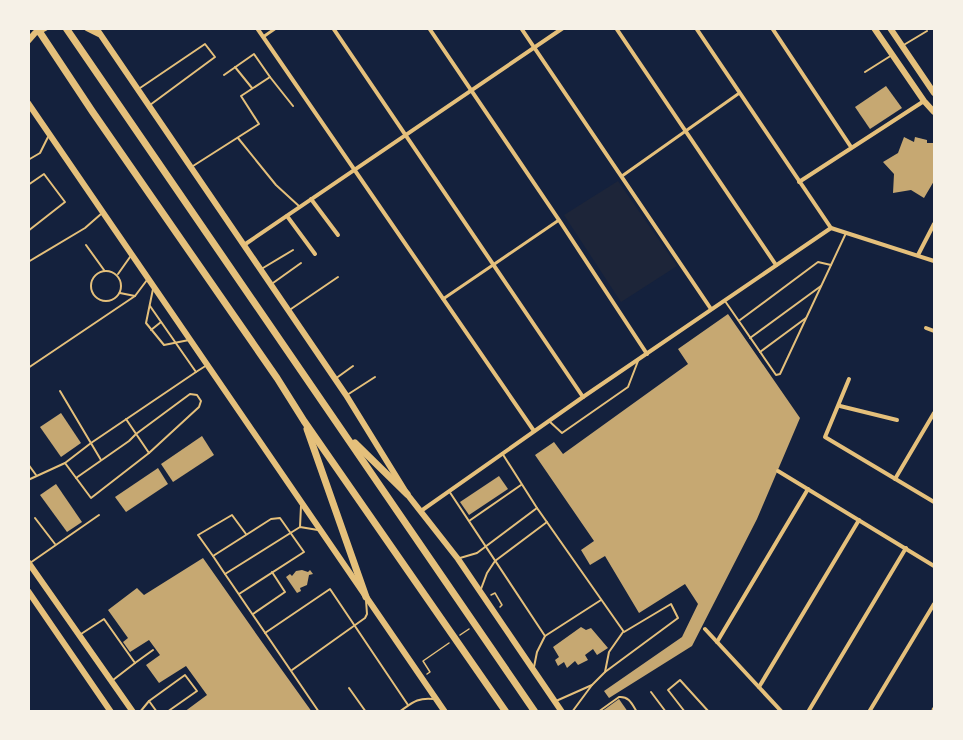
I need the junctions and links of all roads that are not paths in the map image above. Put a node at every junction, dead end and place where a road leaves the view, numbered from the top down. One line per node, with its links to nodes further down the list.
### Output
1 (37, 28): 111 (highway)
2 (45, 28): 19 (main road)
3 (66, 28): 113 (highway)
4 (87, 28): 16 (main road)
5 (257, 28): 18 (street)
6 (276, 28): 18 (street)
7 (333, 28): 39 (street)
8 (429, 28): 29 (street)
9 (521, 28): 21 (street)
10 (563, 28): 21 (street)
11 (615, 28): 37 (street)
12 (696, 28): 31 (street)
13 (772, 28): 41 (street)
14 (874, 28): 22 (main road)
15 (890, 28): 20 (main road)
16 (98, 31): 28 (main road)
17 (927, 31): 20 (lane)
18 (263, 37): 44 (street)
19 (28, 41)
20 (902, 46): 30 (main road)
21 (534, 48): 29 (street); 45 (street)
22 (892, 55): 24 (lane); 32 (main road)
23 (235, 67): 25 (lane); 26 (lane); 27 (lane)
24 (865, 72)
25 (224, 75)
26 (270, 77): 27 (lane); 35 (lane)
27 (252, 88): 40 (lane)
28 (138, 90): 34 (main road); 34 (lane)
29 (471, 91): 39 (street); 52 (street)
30 (934, 93)
31 (738, 94): 37 (street); 46 (street)
32 (924, 101): 36 (main road); 41 (street)
33 (28, 103): 38 (main road)
34 (149, 106): 43 (main road)
35 (293, 106)
36 (934, 112)
37 (686, 132): 45 (street); 68 (street)
38 (50, 134): 42 (lane); 50 (main road)
39 (406, 135): 44 (street); 67 (street)
40 (238, 138): 43 (lane); 49 (lane)
41 (851, 147): 46 (street)
42 (28, 160)
43 (191, 168): 59 (main road)
44 (354, 170): 48 (street); 80 (street)
45 (622, 176): 83 (street)
46 (799, 182): 54 (street)
47 (28, 184): 55 (lane)
48 (311, 199): 49 (street); 57 (street)
49 (300, 207): 51 (street)
50 (103, 212): 62 (main road); 65 (lane)
51 (287, 216): 59 (street); 61 (street)
52 (559, 220): 67 (street); 95 (street)
53 (934, 224): 63 (street)
54 (831, 228): 56 (street); 68 (street)
55 (28, 231)
56 (846, 233): 63 (street); 69 (lane)
57 (338, 236)
58 (86, 245): 71 (lane)
59 (244, 245): 70 (main road)
60 (293, 250): 70 (lane)
61 (315, 254)
62 (132, 255): 72 (lane); 74 (main road)
63 (918, 255): 64 (street)
64 (934, 261)
65 (28, 262)
66 (302, 263): 75 (lane)
67 (494, 265): 80 (street); 106 (street)
68 (776, 265): 81 (street)
69 (831, 265): 76 (lane); 86 (lane)
70 (260, 269): 75 (main road)
71 (104, 270): 72 (lane); 78 (lane)
72 (117, 275): 78 (lane)
73 (338, 277): 84 (lane)
74 (148, 278): 77 (main road); 79 (lane)
75 (271, 285): 84 (main road)
76 (822, 285): 85 (lane); 91 (lane)
77 (153, 286): 82 (lane); 92 (main road)
78 (120, 293): 79 (lane)
79 (135, 296): 99 (lane)
80 (443, 299): 114 (street)
81 (724, 300): 83 (street); 86 (lane)
82 (150, 306): 87 (lane); 89 (lane)
83 (711, 309): 95 (street)
84 (288, 311): 102 (main road)
85 (807, 317): 94 (lane); 94 (lane)
86 (739, 320): 91 (lane)
87 (161, 322): 89 (lane); 93 (lane)
88 (926, 328): 90 (street)
89 (151, 330): 93 (lane)
90 (934, 331)
91 (750, 338): 94 (lane)
92 (190, 339): 93 (lane); 97 (main road)
93 (176, 342): 100 (lane)
94 (760, 352)
95 (647, 354): 96 (street)
96 (638, 361): 106 (street); 112 (lane)
97 (207, 365): 100 (lane); 131 (main road)
98 (353, 366): 102 (lane)
99 (28, 368)
100 (196, 372): 109 (lane)
101 (375, 377): 105 (lane)
102 (335, 379): 105 (main road)
103 (849, 379): 107 (street)
104 (60, 391): 116 (lane)
105 (346, 395): 130 (main road)
106 (583, 397): 112 (street)
107 (840, 406): 110 (street); 125 (street)
108 (934, 413): 125 (street)
109 (126, 418): 115 (lane); 116 (lane)
110 (897, 420)
111 (304, 421): 157 (highway); 191 (highway)
112 (549, 421): 114 (street)
113 (343, 431): 130 (highway); 192 (highway)
114 (534, 431): 118 (street)
115 (136, 434): 117 (lane); 117 (lane); 119 (lane)
116 (91, 443): 119 (lane); 121 (lane)
117 (149, 453): 124 (lane)
118 (502, 453): 127 (lane); 129 (street)
119 (101, 460): 124 (lane)
120 (28, 464): 123 (lane)
121 (65, 464): 123 (lane); 124 (lane)
122 (778, 471): 128 (street)
123 (36, 475): 126 (lane)
124 (76, 478)
125 (895, 479): 132 (street)
126 (28, 480)
127 (522, 485): 133 (lane); 138 (lane)
128 (808, 489): 137 (street); 167 (street)
129 (448, 490): 134 (street); 138 (lane)
130 (407, 494): 134 (main road)
131 (301, 502): 140 (lane); 141 (main road)
132 (934, 502)
133 (537, 508): 139 (lane); 145 (lane)
134 (421, 511): 148 (main road)
135 (99, 514): 144 (lane)
136 (35, 518): 144 (lane)
137 (859, 520): 146 (street); 175 (street)
138 (469, 521): 145 (lane)
139 (547, 522): 149 (lane); 158 (lane)
140 (300, 527): 141 (lane); 142 (lane)
141 (321, 531): 157 (main road)
142 (291, 533): 143 (lane); 152 (lane); 153 (lane)
143 (246, 534): 147 (lane); 147 (lane)
144 (55, 544): 150 (lane)
145 (485, 547): 148 (lane); 149 (lane)
146 (906, 548): 151 (street); 201 (street)
147 (213, 556): 153 (lane)
148 (458, 559): 155 (main road)
149 (495, 561): 155 (lane); 166 (lane)
150 (29, 563): 165 (main road)
151 (934, 566)
152 (272, 572): 156 (lane); 160 (lane)
153 (225, 574): 156 (lane)
154 (28, 591): 182 (main road)
155 (480, 591): 171 (main road)
156 (239, 594): 160 (lane)
157 (366, 597): 161 (lane); 178 (main road)
158 (602, 600): 163 (lane); 166 (lane)
159 (934, 604): 202 (street)
160 (253, 614): 164 (lane)
161 (355, 626): 164 (lane); 170 (lane); 181 (lane)
162 (705, 629): 167 (street)
163 (624, 632): 172 (lane); 172 (lane)
164 (266, 633): 170 (lane)
165 (79, 635): 169 (lane); 173 (main road)
166 (545, 636): 171 (lane)
167 (717, 642): 175 (street)
168 (153, 650): 169 (lane)
169 (135, 663): 173 (lane)
170 (291, 670): 187 (lane)
171 (533, 670): 180 (main road)
172 (605, 672): 174 (lane)
173 (111, 681): 183 (main road)
174 (591, 685): 180 (lane); 194 (lane)
175 (759, 687): 200 (street)
176 (349, 688): 188 (lane)
177 (651, 692): 197 (lane)
178 (436, 699): 181 (lane); 190 (main road)
179 (149, 701): 184 (lane); 185 (lane); 186 (lane)
180 (555, 701): 193 (main road)
181 (408, 705): 189 (lane)
182 (111, 711)
183 (133, 711)
184 (140, 711)
185 (157, 711)
186 (167, 711)
187 (319, 711)
188 (366, 711)
189 (399, 711)
190 (445, 711)
191 (506, 711)
192 (535, 711)
193 (562, 711)
194 (572, 711)
195 (598, 711): 196 (lane)
196 (637, 711)
197 (666, 711)
198 (685, 711): 199 (lane)
199 (709, 711)
200 (782, 711)
201 (808, 711)
202 (870, 711)

